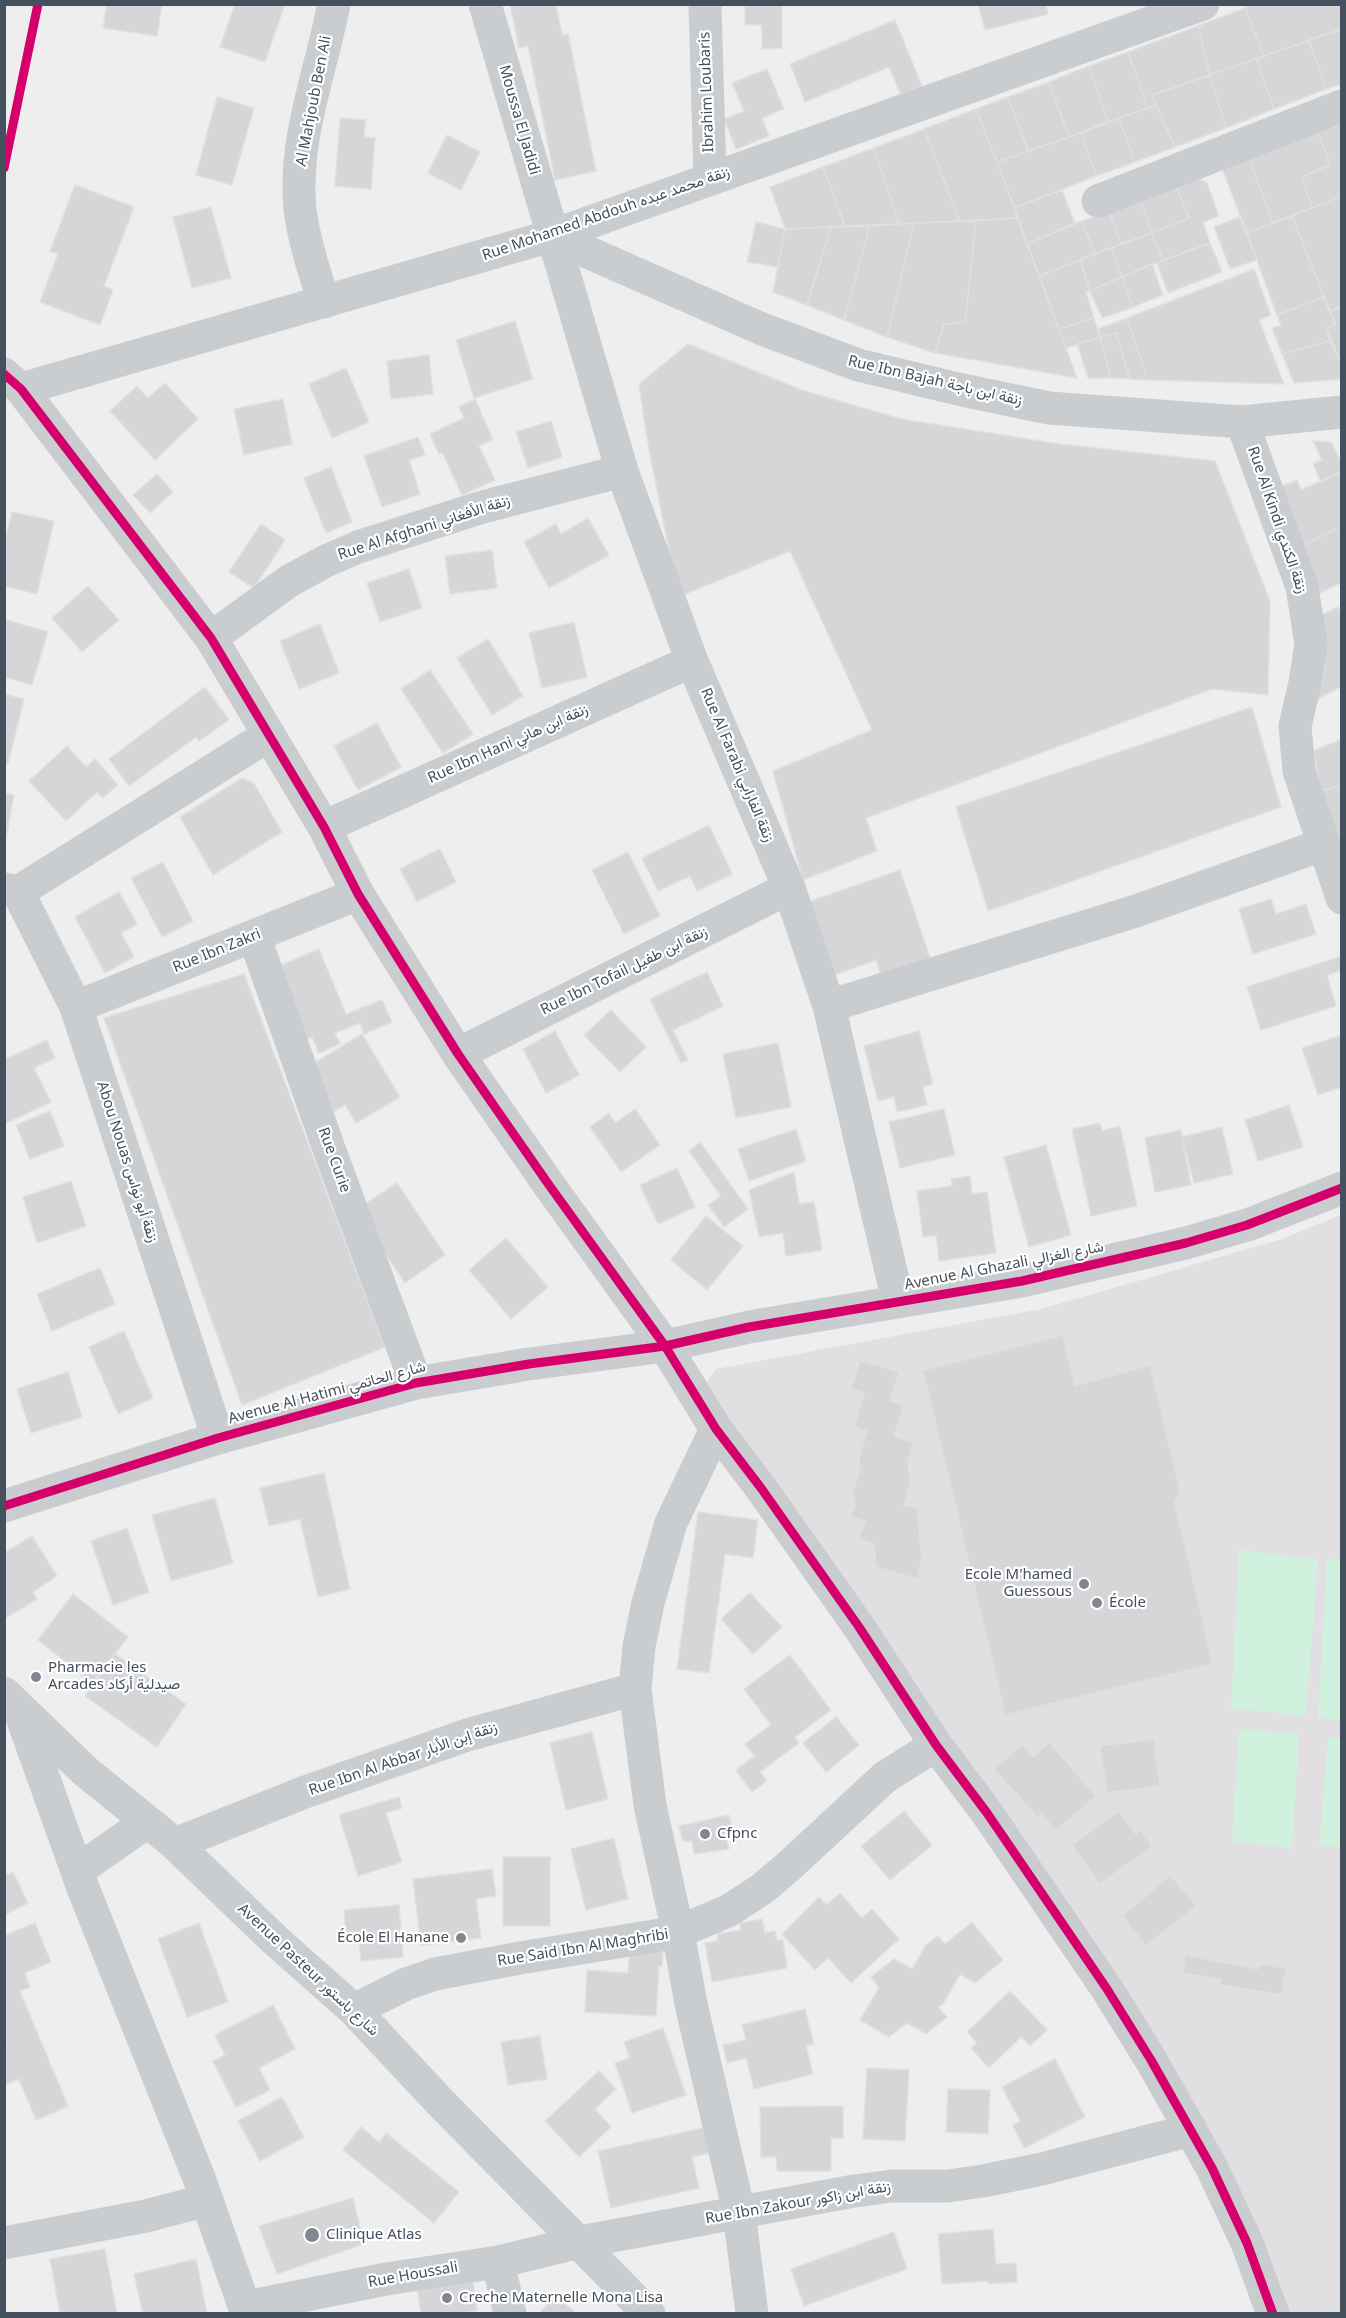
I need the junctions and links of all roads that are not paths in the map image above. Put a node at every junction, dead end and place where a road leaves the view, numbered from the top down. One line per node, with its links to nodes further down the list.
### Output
1 (334, 4): 9 (street, Al Mahjoub Ben Ali)
2 (485, 4): 8 (street, Moussa El Jadidi)
3 (705, 4): 6 (street, Ibrahim Loubaris)
4 (1203, 4): 6 (street, Rue Mohamed Abdouh زنقة محمد عبده)
5 (1341, 106): 7 (street)
6 (710, 179): 8 (street, Rue Mohamed Abdouh زنقة محمد عبده)
7 (1098, 201)
8 (551, 236): 9 (street, Rue Mohamed Abdouh زنقة محمد عبده); 12 (street, Rue Ibn Bajah زنقة ابن باجة); 13 (street, Rue Al Farabi زنقة الفارابي)
9 (324, 302): 10 (street, Rue Mohamed Abdouh زنقة محمد عبده)
10 (13, 382): 14 (street)
11 (1341, 412): 12 (street, Rue Ibn Bajah زنقة ابن باجة)
12 (1242, 422): 18 (street, Rue Al Kindi زنقة الكندي)
13 (622, 471): 14 (street, Rue Al Afghani زنقة الأفغاني); 15 (street, Rue Al Farabi زنقة الفارابي)
14 (211, 638): 16 (street)
15 (692, 661): 17 (street, Rue Ibn Hani زنقة ابن هاني); 19 (street, Rue Al Farabi زنقة الفارابي)
16 (269, 735): 17 (street); 20 (street)
17 (324, 827): 21 (street)
18 (1322, 845): 22 (street, Rue Al Kindi زنقة الكندي); 24 (street)
19 (789, 888): 24 (street, Rue Al Farabi زنقة الفارابي); 26 (street, Rue Ibn Tofail زنقة ابن طفيل)
20 (11, 891): 25 (street, Abou Nouas زنقة أبو نواس)
21 (358, 894): 23 (street, Rue Ibn Zakri); 26 (street)
22 (1341, 897)
23 (254, 936): 25 (street, Rue Ibn Zakri); 30 (street, Rue Curie)
24 (829, 1006): 28 (street, Rue Al Farabi زنقة الفارابي)
25 (76, 1007): 32 (street, Abou Nouas زنقة أبو نواس)
26 (458, 1054): 29 (street)
27 (1341, 1188): 28 (street, Avenue Al Ghazali شارع الغزالي)
28 (898, 1301): 29 (street, Avenue Al Ghazali شارع الغزالي)
29 (665, 1346): 30 (street, Avenue Al Hatimi شارع الحاتمي); 31 (street)
30 (416, 1383): 32 (street, Avenue Al Hatimi شارع الحاتمي)
31 (716, 1429): 34 (street); 36 (street)
32 (218, 1438): 33 (street, Avenue Al Hatimi شارع الحاتمي)
33 (4, 1506)
34 (635, 1689): 38 (street, Rue Ibn Al Abbar زنقة إبن الأبار); 40 (street)
35 (11, 1699): 37 (street, Avenue Pasteur شارع باستور); 39 (street)
36 (936, 1745): 40 (street, Rue Said Ibn Al Maghribi); 42 (street)
37 (147, 1822): 38 (street, Avenue Pasteur شارع باستور); 39 (street)
38 (175, 1844): 41 (street, Avenue Pasteur شارع باستور)
39 (77, 1871): 43 (street)
40 (678, 1932): 41 (street, Rue Said Ibn Al Maghribi); 44 (street)
41 (354, 2010): 45 (street, Avenue Pasteur شارع باستور)
42 (1191, 2130): 44 (street, Rue Ibn Zakour زنقة ابن زاكور); 52 (street)
43 (207, 2200): 46 (street); 48 (street)
44 (739, 2212): 45 (street, Rue Ibn Zakour زنقة ابن زاكور); 51 (street)
45 (580, 2242): 47 (street, Rue Houssali); 50 (street, Avenue Pasteur شارع باستور)
46 (4, 2243)
47 (498, 2262): 48 (street, Rue Houssali); 49 (street)
48 (246, 2310)
49 (510, 2313)
50 (649, 2313)
51 (752, 2313)
52 (1274, 2313)

